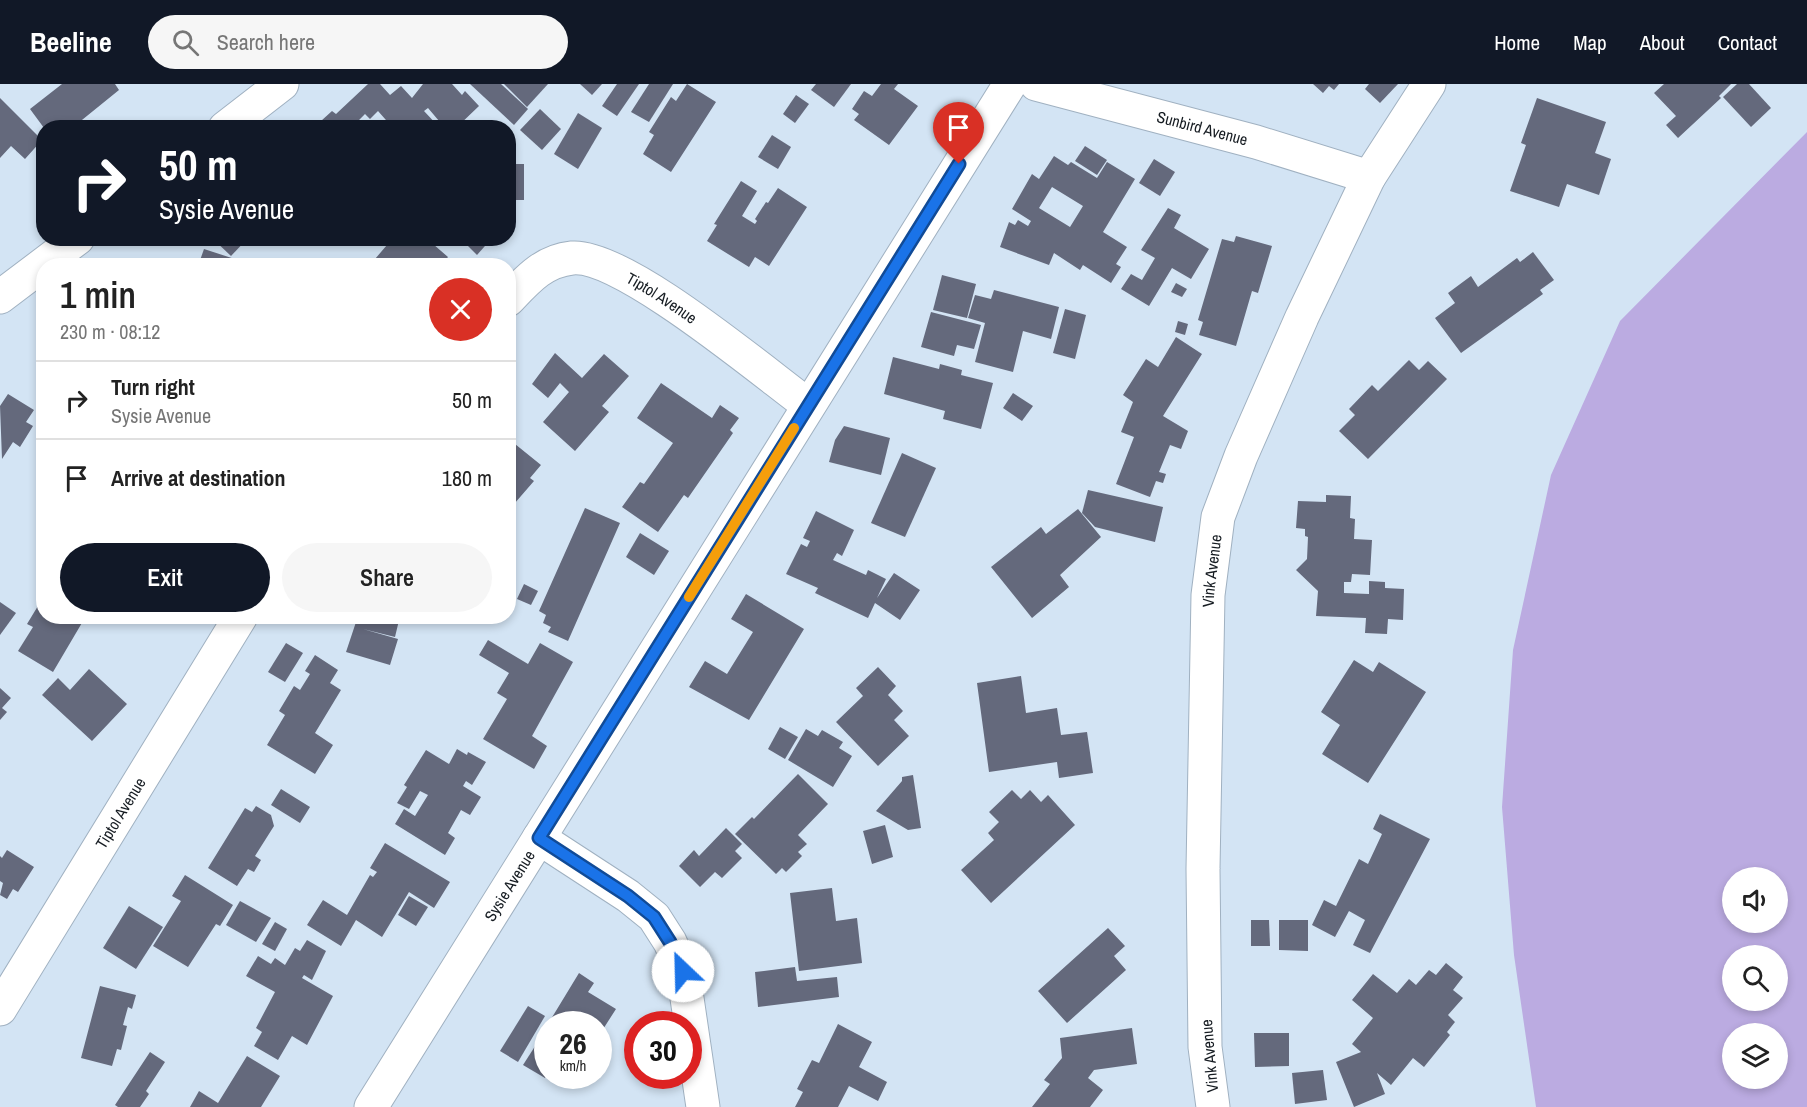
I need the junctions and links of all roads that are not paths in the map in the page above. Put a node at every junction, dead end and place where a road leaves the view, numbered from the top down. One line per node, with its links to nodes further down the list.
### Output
1 (282, 84): 5 (street)
2 (1010, 84): 12 (street, Sysie Avenue)
3 (1036, 84): 6 (street, Sunbird Avenue)
4 (1429, 84): 6 (street, Vink Avenue)
5 (235, 120)
6 (1369, 177): 18 (street, Vink Avenue)
7 (67, 246): 8 (street)
8 (52, 258)
9 (36, 270): 11 (street)
10 (516, 291): 12 (street, Tiptol Avenue)
11 (0, 297)
12 (808, 405): 14 (street, Sysie Avenue)
13 (236, 624): 15 (street, Tiptol Avenue)
14 (539, 838): 16 (street, Sysie Avenue); 17 (street)
15 (0, 1010)
16 (371, 1107)
17 (703, 1107)
18 (1213, 1107)

